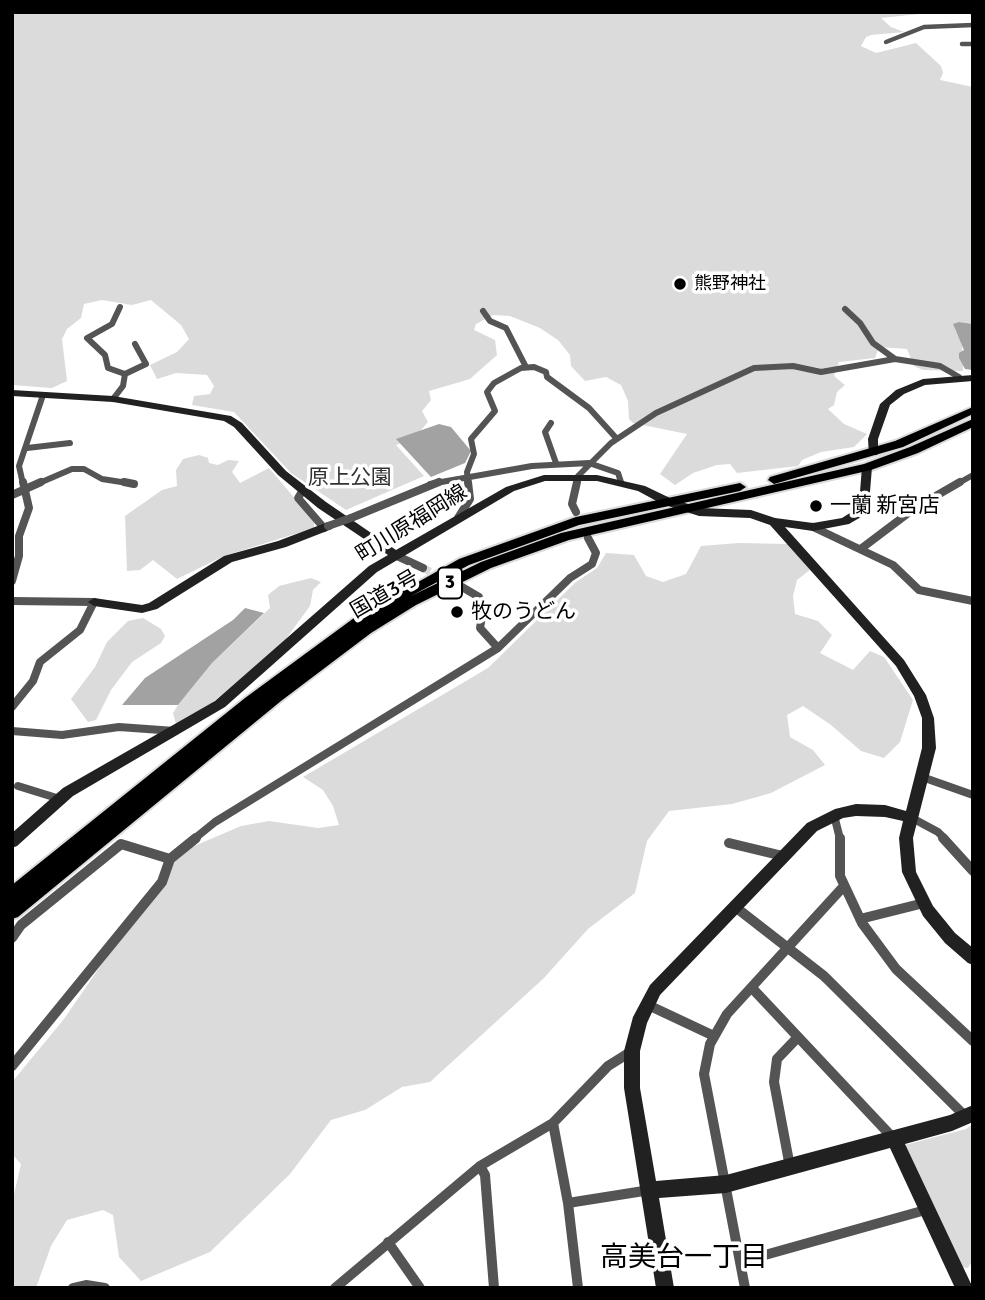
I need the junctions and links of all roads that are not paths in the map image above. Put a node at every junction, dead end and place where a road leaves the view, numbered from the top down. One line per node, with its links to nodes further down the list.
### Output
1 (973, 25): 2 (street)
2 (886, 42)
3 (962, 44): 4 (street)
4 (973, 44)
5 (120, 307): 11 (street)
6 (845, 309): 9 (street)
7 (483, 311): 10 (street)
8 (135, 344): 11 (street)
9 (895, 359): 12 (street); 20 (street)
10 (526, 367): 20 (street); 27 (street)
11 (125, 374): 16 (street)
12 (959, 377): 13 (street); 23 (street)
13 (973, 378)
14 (12, 393): 15 (street)
15 (43, 395): 16 (street); 22 (street)
16 (113, 399): 33 (street)
17 (973, 410): 23 (highway, 国道3号 / 3)
18 (973, 422): 26 (highway, 国道3号 / 3)
19 (551, 423): 24 (street)
20 (617, 439): 25 (street)
21 (71, 443): 22 (street)
22 (27, 448): 32 (street)
23 (873, 453): 35 (highway, 国道3号 / 3)
24 (556, 463): 25 (street); 27 (street)
25 (589, 463): 29 (street); 30 (street)
26 (867, 467): 36 (highway, 国道3号 / 3); 41 (street, 町川原福岡線)
27 (468, 475): 38 (street); 40 (street, bridge)
28 (973, 475): 43 (street)
29 (578, 476): 30 (street, 町川原福岡線); 37 (street); 38 (street, 町川原福岡線)
30 (621, 482): 35 (street, 町川原福岡線)
31 (135, 484): 32 (street)
32 (24, 489): 34 (street); 46 (street)
33 (303, 490): 40 (street); 44 (street)
34 (12, 495)
35 (666, 501): 36 (street, 町川原福岡線); 67 (highway, 国道3号 / 3)
36 (688, 508): 39 (street, 町川原福岡線); 70 (highway, 国道3号 / 3)
37 (576, 512)
38 (458, 518): 44 (street, 町川原福岡線)
39 (774, 522): 41 (street, 町川原福岡線); 55 (street)
40 (326, 527): 49 (street)
41 (813, 527): 43 (street)
42 (588, 538): 51 (street)
43 (862, 548): 50 (street)
44 (395, 555): 45 (street); 54 (street, 町川原福岡線)
45 (424, 568)
46 (12, 581)
47 (462, 587): 51 (street)
48 (12, 601): 49 (street)
49 (94, 601): 52 (street)
50 (973, 601)
51 (498, 648): 64 (street)
52 (12, 707)
53 (12, 731): 54 (street)
54 (175, 731): 58 (street, 町川原福岡線)
55 (922, 777): 57 (street); 60 (street)
56 (19, 786): 58 (street)
57 (973, 795)
58 (60, 799): 61 (street, 町川原福岡線)
59 (834, 815): 60 (street); 63 (street); 66 (street)
60 (912, 818): 65 (street); 68 (street)
61 (12, 842)
62 (729, 843): 63 (street)
63 (783, 856): 69 (street)
64 (170, 859): 72 (street); 81 (street)
65 (973, 872)
66 (844, 886): 71 (street); 73 (street)
67 (12, 895)
68 (923, 903): 71 (street); 74 (street)
69 (734, 906): 73 (street); 76 (street)
70 (12, 912)
71 (860, 919): 79 (street)
72 (12, 938)
73 (788, 948): 75 (street); 82 (street)
74 (973, 958)
75 (752, 988): 77 (street); 78 (street)
76 (648, 1005): 77 (street); 80 (street)
77 (714, 1036): 87 (street)
78 (798, 1037): 84 (street); 86 (street)
79 (973, 1041)
80 (632, 1051): 83 (street); 88 (street)
81 (12, 1066)
82 (970, 1115): 84 (street)
83 (553, 1123): 85 (street); 89 (street)
84 (894, 1139): 86 (street); 90 (street)
85 (480, 1166): 91 (street); 98 (street)
86 (790, 1167): 87 (street)
87 (726, 1184): 88 (street); 92 (street)
88 (650, 1190): 89 (street); 100 (street)
89 (568, 1203): 99 (street)
90 (929, 1209): 92 (street); 102 (street)
91 (388, 1242): 96 (street); 97 (street)
92 (740, 1262): 101 (street)
93 (973, 1275): 102 (street)
94 (73, 1288): 95 (street)
95 (105, 1288)
96 (335, 1288)
97 (420, 1288)
98 (494, 1288)
99 (578, 1288)
100 (665, 1288)
101 (745, 1288)
102 (965, 1288)

